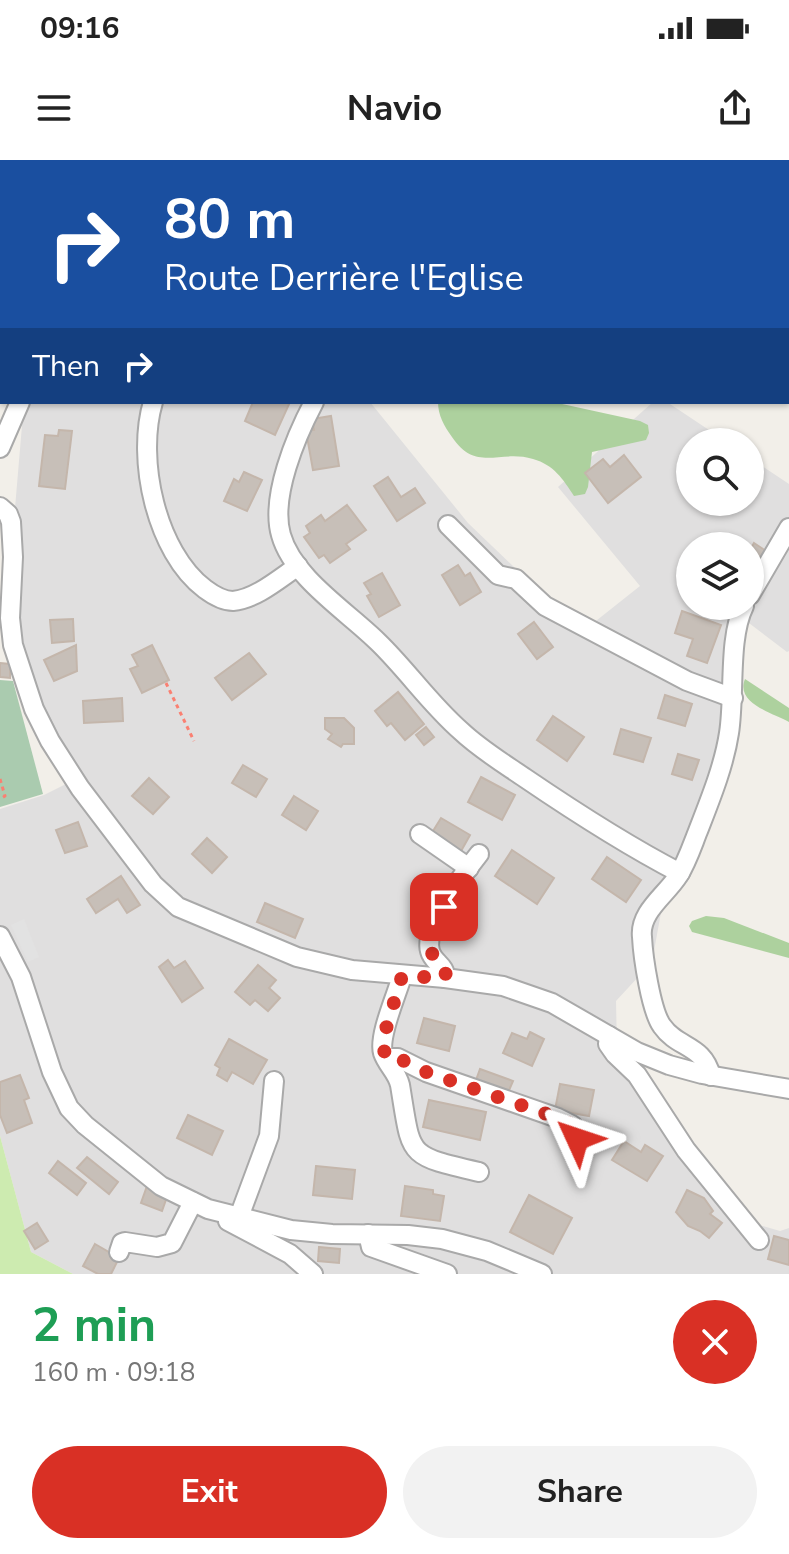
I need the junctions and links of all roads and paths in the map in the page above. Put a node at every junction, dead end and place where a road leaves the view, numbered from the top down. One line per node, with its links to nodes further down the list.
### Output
1 (19, 404): 4 (street)
2 (153, 404): 8 (street)
3 (313, 404): 8 (street)
4 (0, 448)
5 (0, 507): 19 (street)
6 (448, 525): 12 (street)
7 (789, 528): 9 (street)
8 (298, 566): 17 (street)
9 (764, 571)
10 (740, 620): 12 (street)
11 (166, 683): 13 (path)
12 (733, 698): 17 (street)
13 (194, 741)
14 (0, 779): 15 (path)
15 (0, 799)
16 (420, 834): 20 (street)
17 (680, 873): 23 (street)
18 (0, 936): 28 (street)
19 (402, 976): 20 (street); 22 (street)
20 (445, 978): 21 (street)
21 (609, 1036): 23 (street); 31 (street)
22 (386, 1058): 26 (street); 27 (street)
23 (711, 1076): 25 (street)
24 (274, 1081): 29 (street)
25 (789, 1089)
26 (577, 1139)
27 (479, 1172)
28 (193, 1202): 29 (street); 32 (street)
29 (231, 1215): 30 (street); 33 (street)
30 (368, 1234): 34 (street); 35 (street)
31 (759, 1240)
32 (119, 1252)
33 (313, 1274)
34 (447, 1274)
35 (542, 1274)

